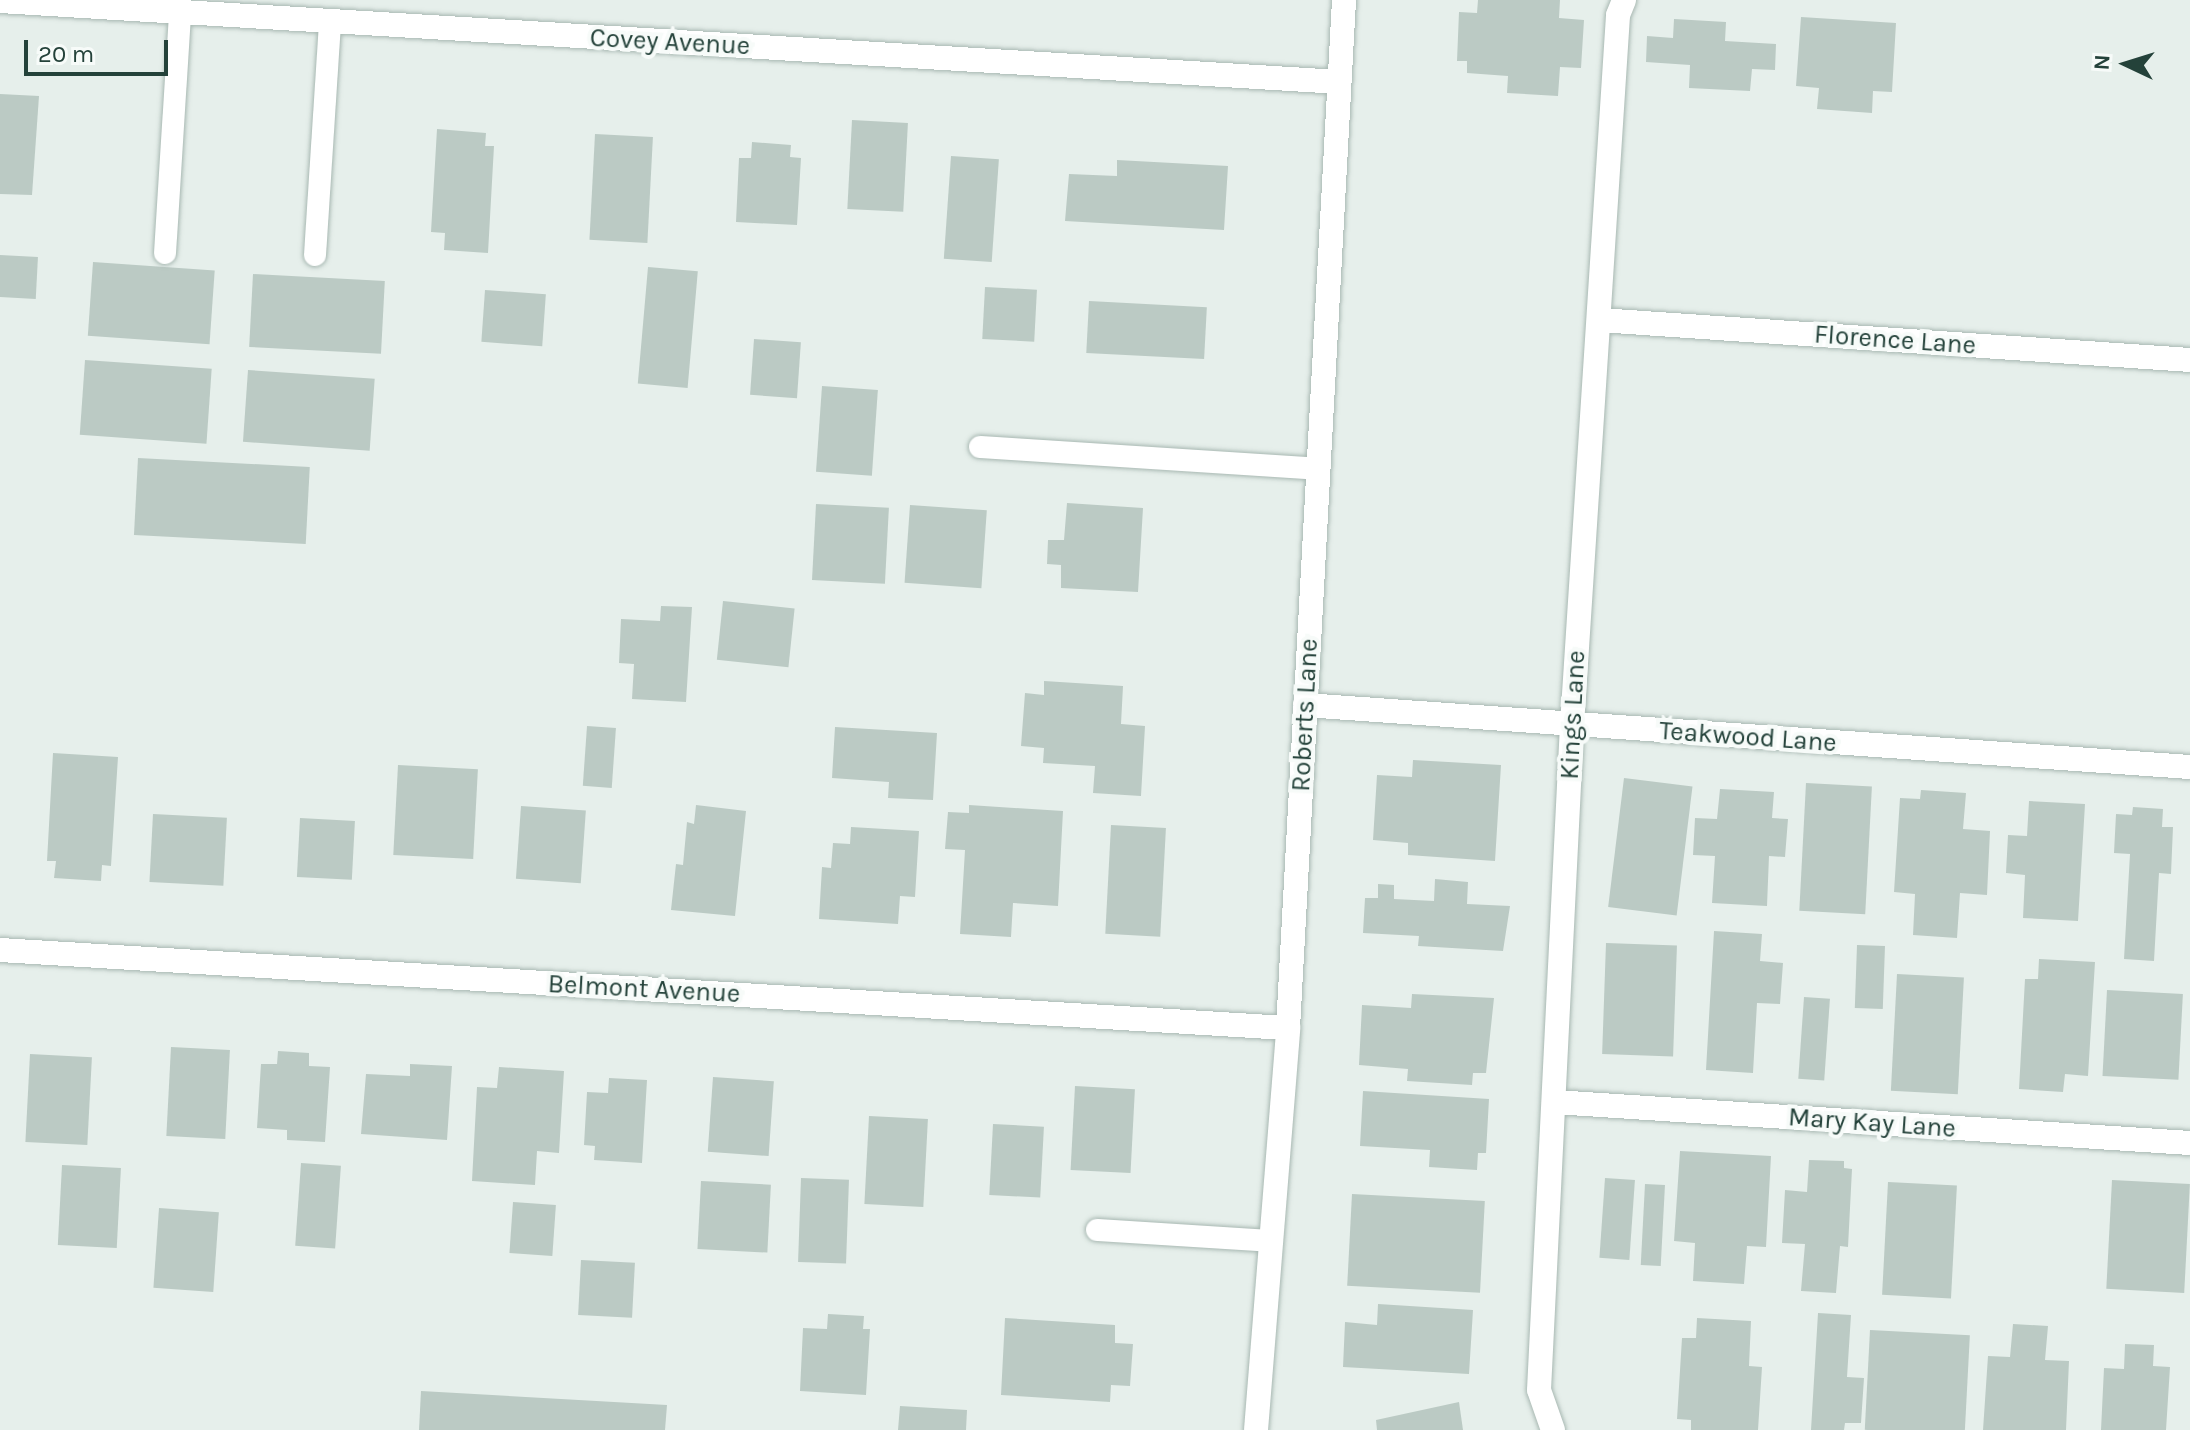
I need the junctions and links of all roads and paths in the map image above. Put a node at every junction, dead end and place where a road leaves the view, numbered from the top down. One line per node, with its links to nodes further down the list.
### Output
1 (1344, 0): 6 (street, Roberts Lane)
2 (1624, 0): 9 (street, Kings Lane)
3 (0, 1): 4 (street, Covey Avenue)
4 (180, 12): 5 (street, Covey Avenue); 7 (lane)
5 (330, 21): 6 (street, Covey Avenue); 8 (lane)
6 (1339, 82): 12 (street, Roberts Lane)
7 (165, 253)
8 (315, 255)
9 (1599, 320): 10 (street, Florence Lane); 14 (street, Kings Lane)
10 (2190, 360)
11 (980, 447): 12 (lane)
12 (1318, 469): 13 (street, Roberts Lane)
13 (1305, 705): 14 (street, Teakwood Lane); 17 (street, Roberts Lane)
14 (1572, 725): 15 (street, Teakwood Lane); 18 (street, Kings Lane)
15 (2190, 767)
16 (0, 950): 17 (street, Belmont Avenue)
17 (1288, 1028): 21 (street, Roberts Lane)
18 (1554, 1102): 19 (street, Mary Kay Lane); 23 (street, Kings Lane)
19 (2190, 1143)
20 (1097, 1230): 21 (lane)
21 (1271, 1241): 22 (street, Roberts Lane)
22 (1256, 1430)
23 (1553, 1430)

